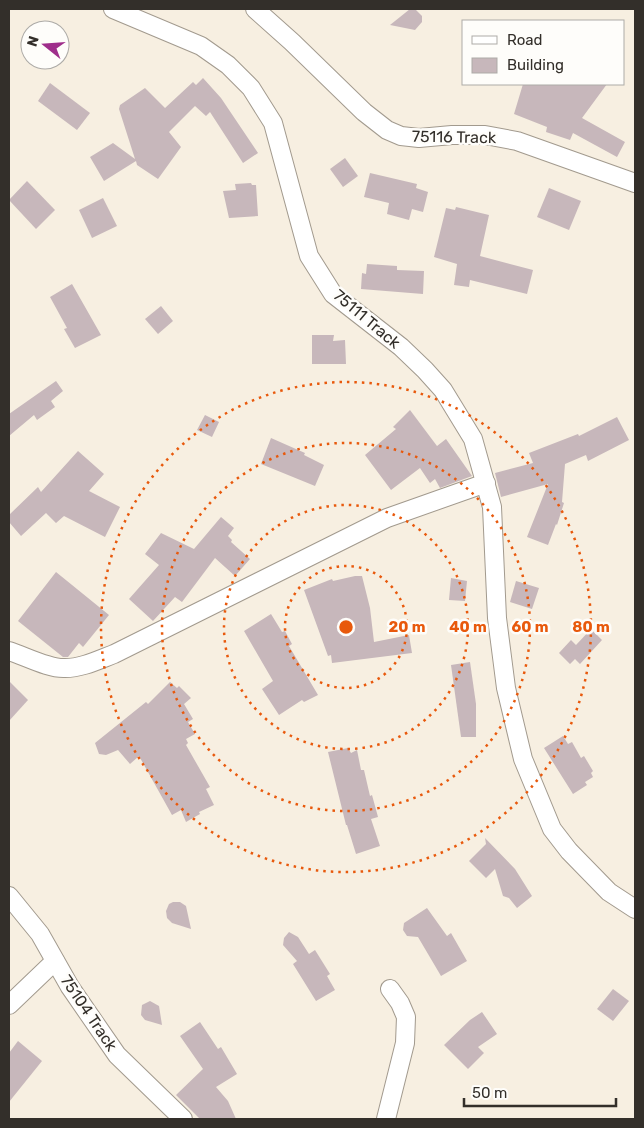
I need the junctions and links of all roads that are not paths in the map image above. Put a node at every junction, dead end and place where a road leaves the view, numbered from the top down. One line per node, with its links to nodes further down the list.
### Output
1 (113, 9): 4 (street, 75111 Track)
2 (255, 9): 3 (street, 75116 Track)
3 (635, 184)
4 (486, 483): 5 (street); 7 (street, 75111 Track)
5 (9, 651)
6 (9, 896): 8 (street, 75104 Track)
7 (635, 909)
8 (55, 961): 10 (street); 11 (street, 75104 Track)
9 (390, 989): 12 (street)
10 (9, 1005)
11 (183, 1119)
12 (386, 1119)

